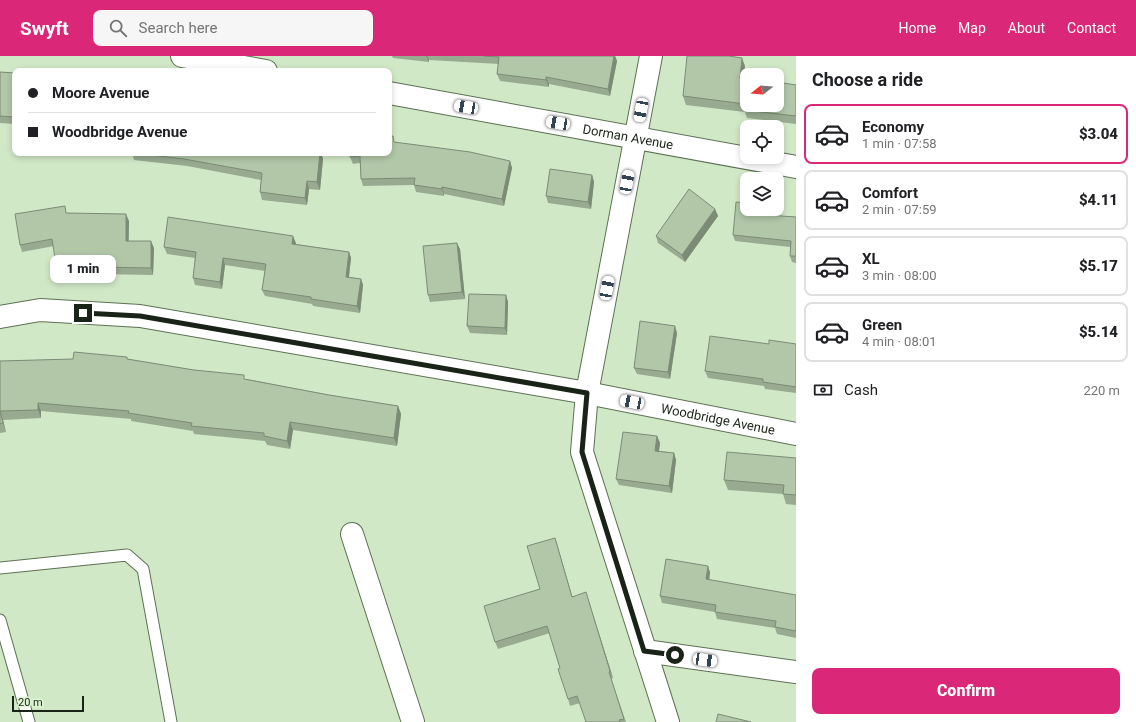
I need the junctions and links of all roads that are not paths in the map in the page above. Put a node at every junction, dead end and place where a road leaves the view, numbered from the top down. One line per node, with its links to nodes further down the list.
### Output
1 (182, 56): 3 (street)
2 (651, 56): 5 (street)
3 (249, 68)
4 (392, 94): 5 (street, Dorman Avenue)
5 (635, 137): 6 (street, Dorman Avenue); 8 (street)
6 (796, 167)
7 (0, 316): 8 (street, Woodbridge Avenue)
8 (587, 393): 9 (street, Woodbridge Avenue); 13 (street)
9 (796, 434)
10 (352, 534): 17 (street)
11 (0, 568): 16 (lane)
12 (0, 620): 15 (lane)
13 (644, 651): 14 (street); 18 (street)
14 (796, 672)
15 (29, 722)
16 (171, 722)
17 (413, 722)
18 (668, 722)

